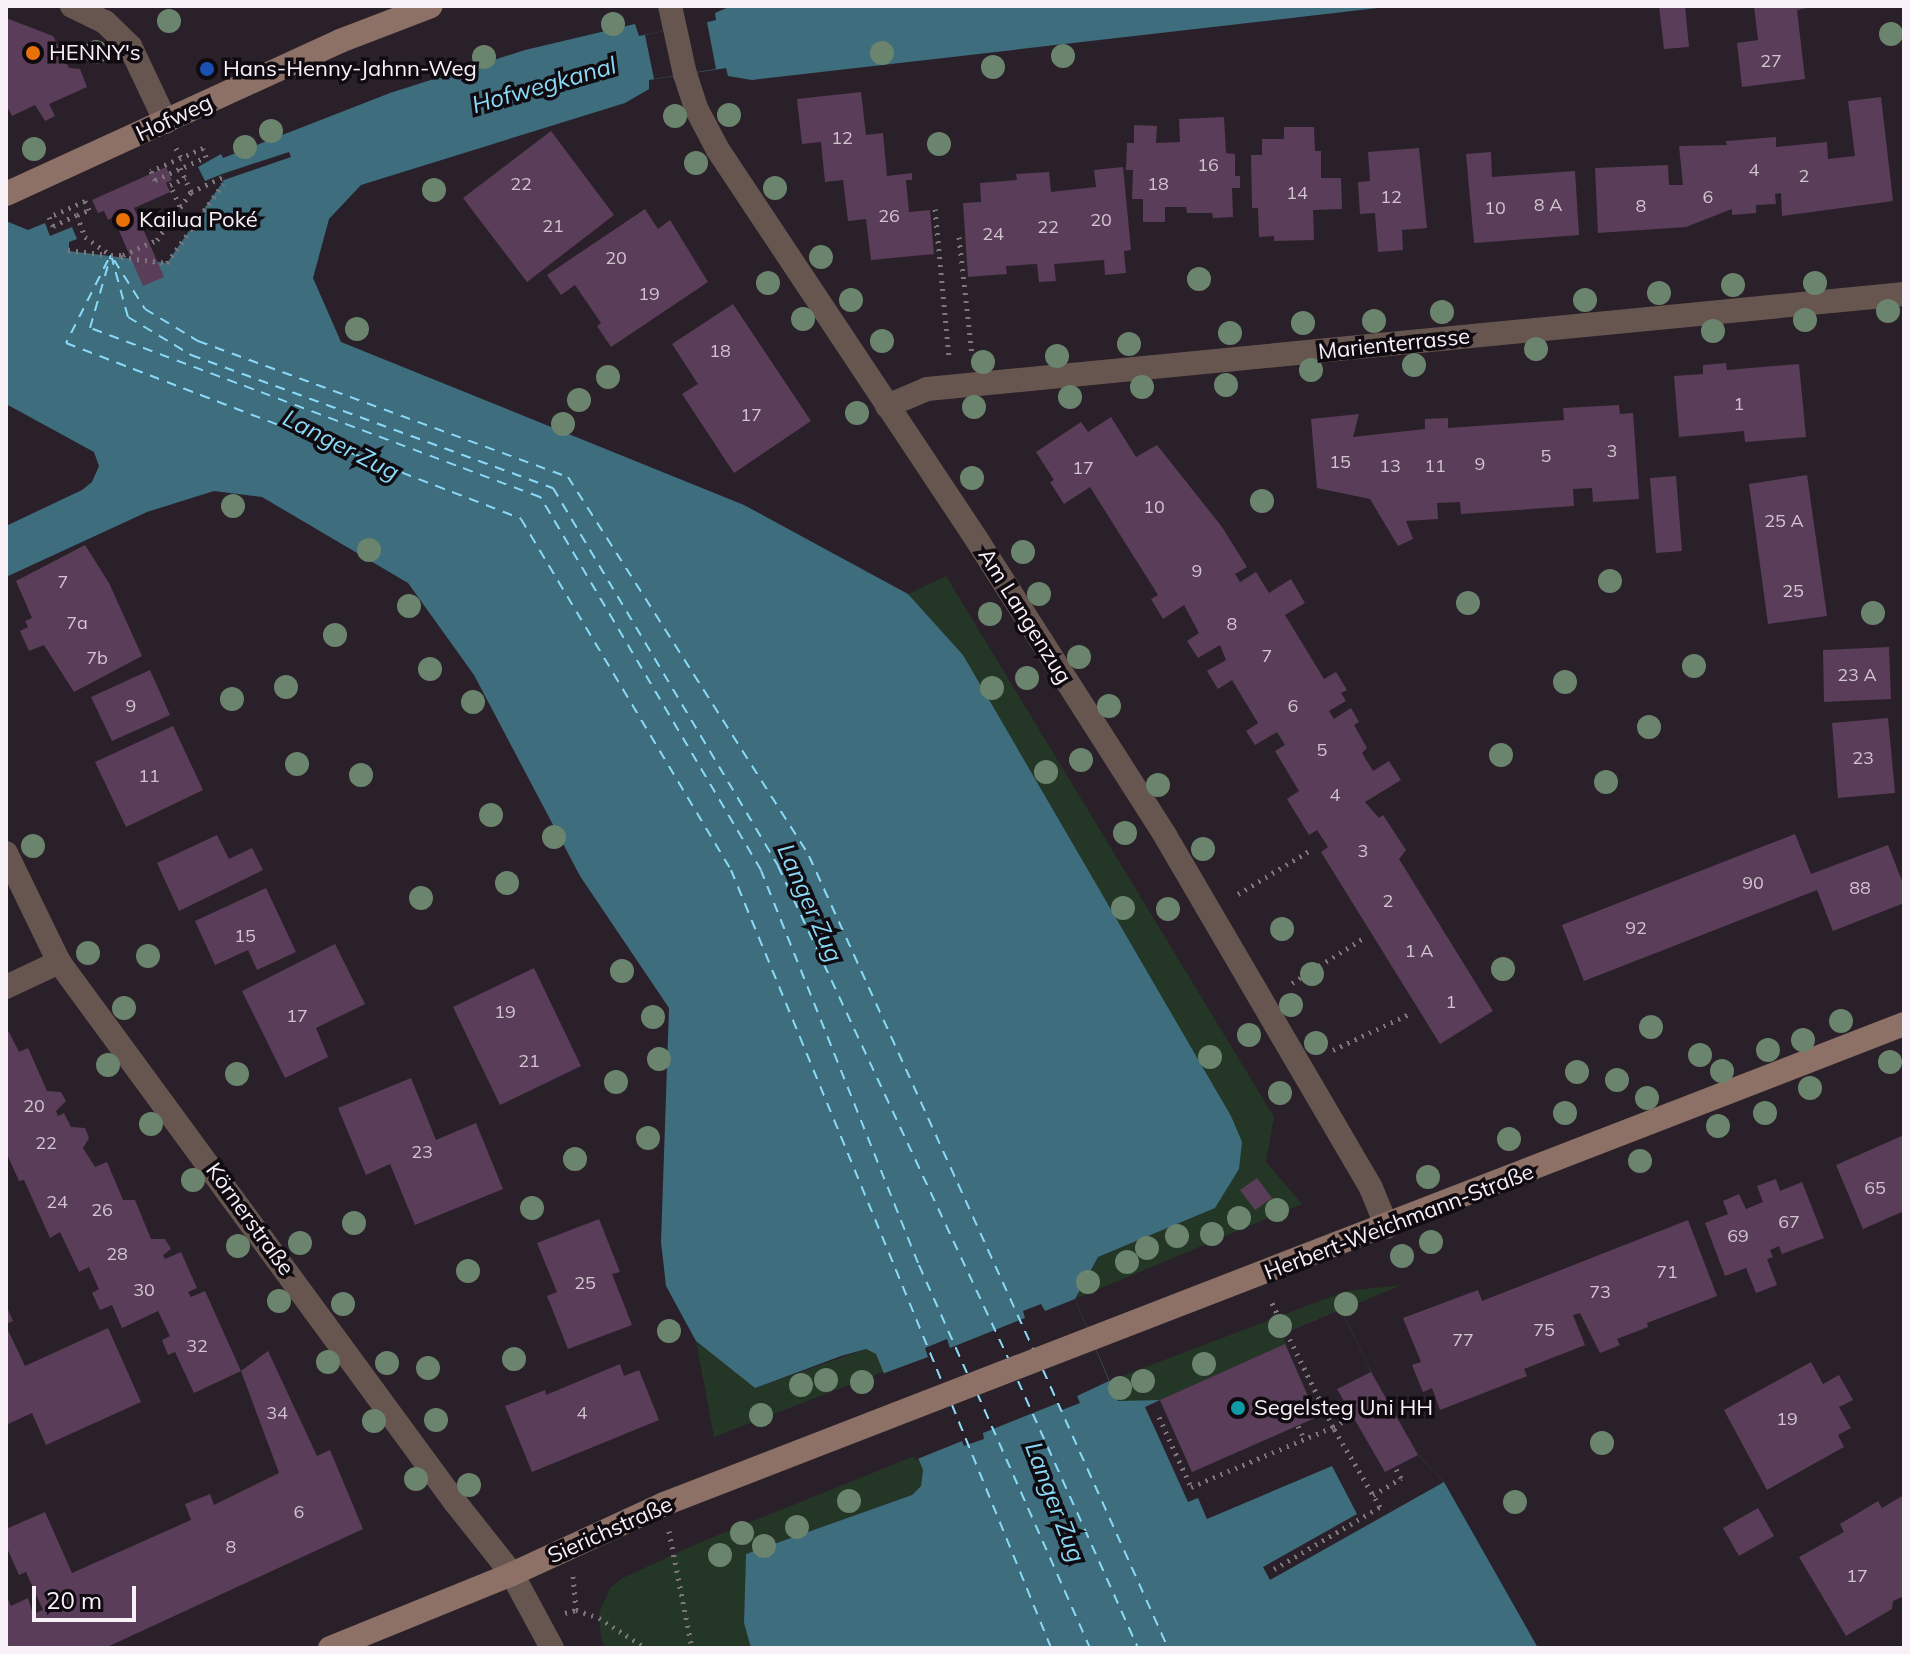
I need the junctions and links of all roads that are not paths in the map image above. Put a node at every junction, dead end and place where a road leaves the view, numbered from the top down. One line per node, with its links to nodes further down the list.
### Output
1 (72, 6): 4 (street)
2 (431, 6): 4 (main road, Hofweg)
3 (673, 17): 7 (street, Am Langenzug)
4 (166, 122): 5 (main road, Hofweg)
5 (6, 194)
6 (1904, 294): 7 (street, Marienterrasse)
7 (887, 406): 12 (street, Am Langenzug)
8 (6, 853): 9 (street, Körnerstraße)
9 (59, 962): 10 (street); 14 (street, Körnerstraße)
10 (6, 987)
11 (1904, 1024): 12 (main road, Herbert-Weichmann-Straße)
12 (1387, 1227): 13 (main road, Herbert-Weichmann-Straße)
13 (892, 1417): 14 (main road, Sierichstraße)
14 (512, 1574): 15 (main road, Sierichstraße); 16 (street, Körnerstraße)
15 (330, 1648)
16 (552, 1648)

